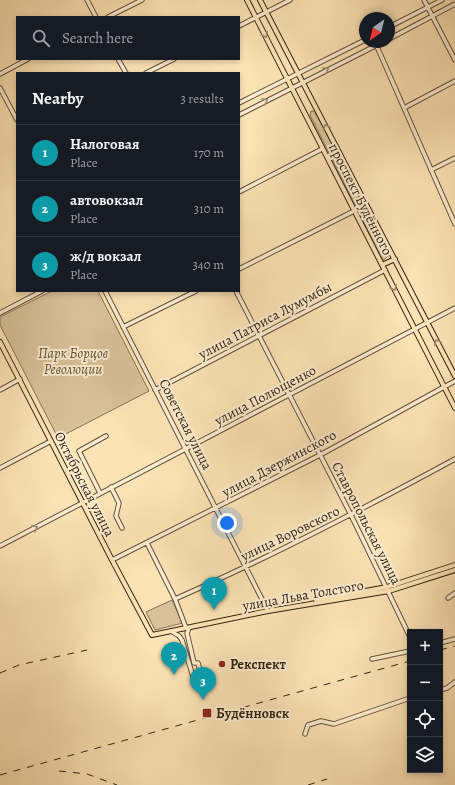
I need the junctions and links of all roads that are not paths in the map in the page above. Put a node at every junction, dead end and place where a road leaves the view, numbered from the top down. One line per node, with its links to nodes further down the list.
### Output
1 (87, 0): 11 (street)
2 (142, 0): 12 (street)
3 (247, 0): 14 (main road, проспект Будённого)
4 (260, 0): 10 (main road, проспект Будённого)
5 (290, 0): 10 (street)
6 (424, 0): 9 (street)
7 (442, 0): 9 (street)
8 (455, 4): 13 (street)
9 (428, 7): 13 (street); 15 (street)
10 (266, 12): 14 (street); 27 (main road, проспект Будённого)
11 (95, 16)
12 (110, 16)
13 (432, 16): 17 (street); 24 (street)
14 (256, 18): 16 (street); 29 (main road, проспект Будённого, one-way to 29)
15 (395, 24)
16 (240, 26)
17 (395, 36)
18 (359, 43): 27 (street)
19 (368, 48): 31 (street, one-way to 19)
20 (378, 48): 35 (street)
21 (26, 60): 28 (street)
22 (119, 60): 25 (street)
23 (172, 60): 26 (street)
24 (455, 60)
25 (125, 72)
26 (148, 72)
27 (298, 73): 29 (street); 31 (main road, проспект Будённого)
28 (0, 74)
29 (287, 79): 33 (main road, проспект Будённого); 34 (street)
30 (455, 81): 35 (street)
31 (302, 82): 33 (street); 44 (main road, проспект Будённого, one-way to 31)
32 (0, 88): 37 (street)
33 (292, 88): 36 (street, one-way to 33); 38 (main road, проспект Будённого)
34 (240, 102)
35 (404, 108): 40 (street)
36 (240, 114)
37 (16, 118)
38 (322, 149): 41 (street); 42 (main road, проспект Будённого)
39 (455, 158): 40 (street)
40 (431, 170): 43 (street)
41 (240, 191)
42 (354, 210): 45 (main road, проспект Будённого); 46 (street)
43 (455, 224)
44 (394, 258): 45 (main road); 54 (main road, проспект Будённого)
45 (382, 265): 47 (main road, проспект Будённого)
46 (240, 268)
47 (385, 270): 56 (main road, проспект Будённого, one-way to 56); 57 (street, улица Патриса Лумумбы)
48 (40, 292): 53 (street)
49 (106, 292): 55 (street, Советская улица)
50 (194, 292): 55 (street)
51 (237, 292): 57 (street, Ставропольская улица)
52 (455, 308): 54 (street, улица Полющенко)
53 (0, 313)
54 (427, 322): 56 (street, улица Полющенко); 59 (main road, проспект Будённого, one-way to 54)
55 (123, 327): 64 (street, Советская улица)
56 (415, 329): 62 (main road, проспект Будённого); 65 (street, улица Полющенко)
57 (259, 334): 64 (street, улица Патриса Лумумбы); 65 (street, Ставропольская улица)
58 (0, 342): 60 (main road, Октябрьская улица)
59 (455, 376)
60 (20, 380): 63 (street); 68 (main road, Октябрьская улица)
61 (455, 381): 62 (street, улица Дзержинского)
62 (444, 387): 66 (main road, проспект Будённого); 70 (street, улица Дзержинского)
63 (0, 390)
64 (155, 390): 69 (street, Советская улица)
65 (290, 394): 69 (street, улица Полющенко); 70 (street, Ставропольская улица)
66 (455, 408)
67 (106, 436): 74 (street)
68 (51, 441): 72 (street); 75 (main road, Октябрьская улица)
69 (185, 449): 73 (street, улица Полющенко); 76 (street, Советская улица)
70 (320, 455): 76 (street, улица Дзержинского); 77 (street, Ставропольская улица)
71 (455, 459): 77 (street, улица Воровского)
72 (0, 468)
73 (111, 487): 74 (street, улица Полющенко); 78 (street)
74 (100, 493): 75 (street, улица Полющенко)
75 (82, 503): 80 (street, улица Полющенко, one-way to 75); 81 (main road, Октябрьская улица)
76 (216, 508): 79 (street, улица Дзержинского); 83 (street, Советская улица)
77 (352, 515): 83 (street, улица Воровского); 85 (street, Ставропольская улица)
78 (122, 528)
79 (147, 543): 81 (street, улица Дзержинского); 88 (street)
80 (0, 546)
81 (112, 560): 93 (main road, Октябрьская улица)
82 (455, 565): 85 (main road, улица Льва Толстого)
83 (246, 568): 88 (street, улица Воровского); 89 (street, Советская улица)
84 (455, 570): 85 (main road, улица Льва Толстого)
85 (388, 589): 89 (main road, улица Льва Толстого); 91 (street, Ставропольская улица)
86 (455, 593): 87 (street)
87 (448, 598)
88 (175, 599): 90 (street)
89 (267, 610): 90 (main road, улица Льва Толстого)
90 (188, 628): 92 (main road, улица Льва Толстого); 92 (street)
91 (407, 630)
92 (171, 632): 93 (main road, улица Льва Толстого)
93 (152, 635)
94 (455, 639): 95 (street)
95 (443, 642)
96 (407, 652): 97 (street)
97 (372, 659)
98 (455, 682): 99 (street)
99 (443, 689)
100 (407, 699): 101 (street)
101 (305, 734)

